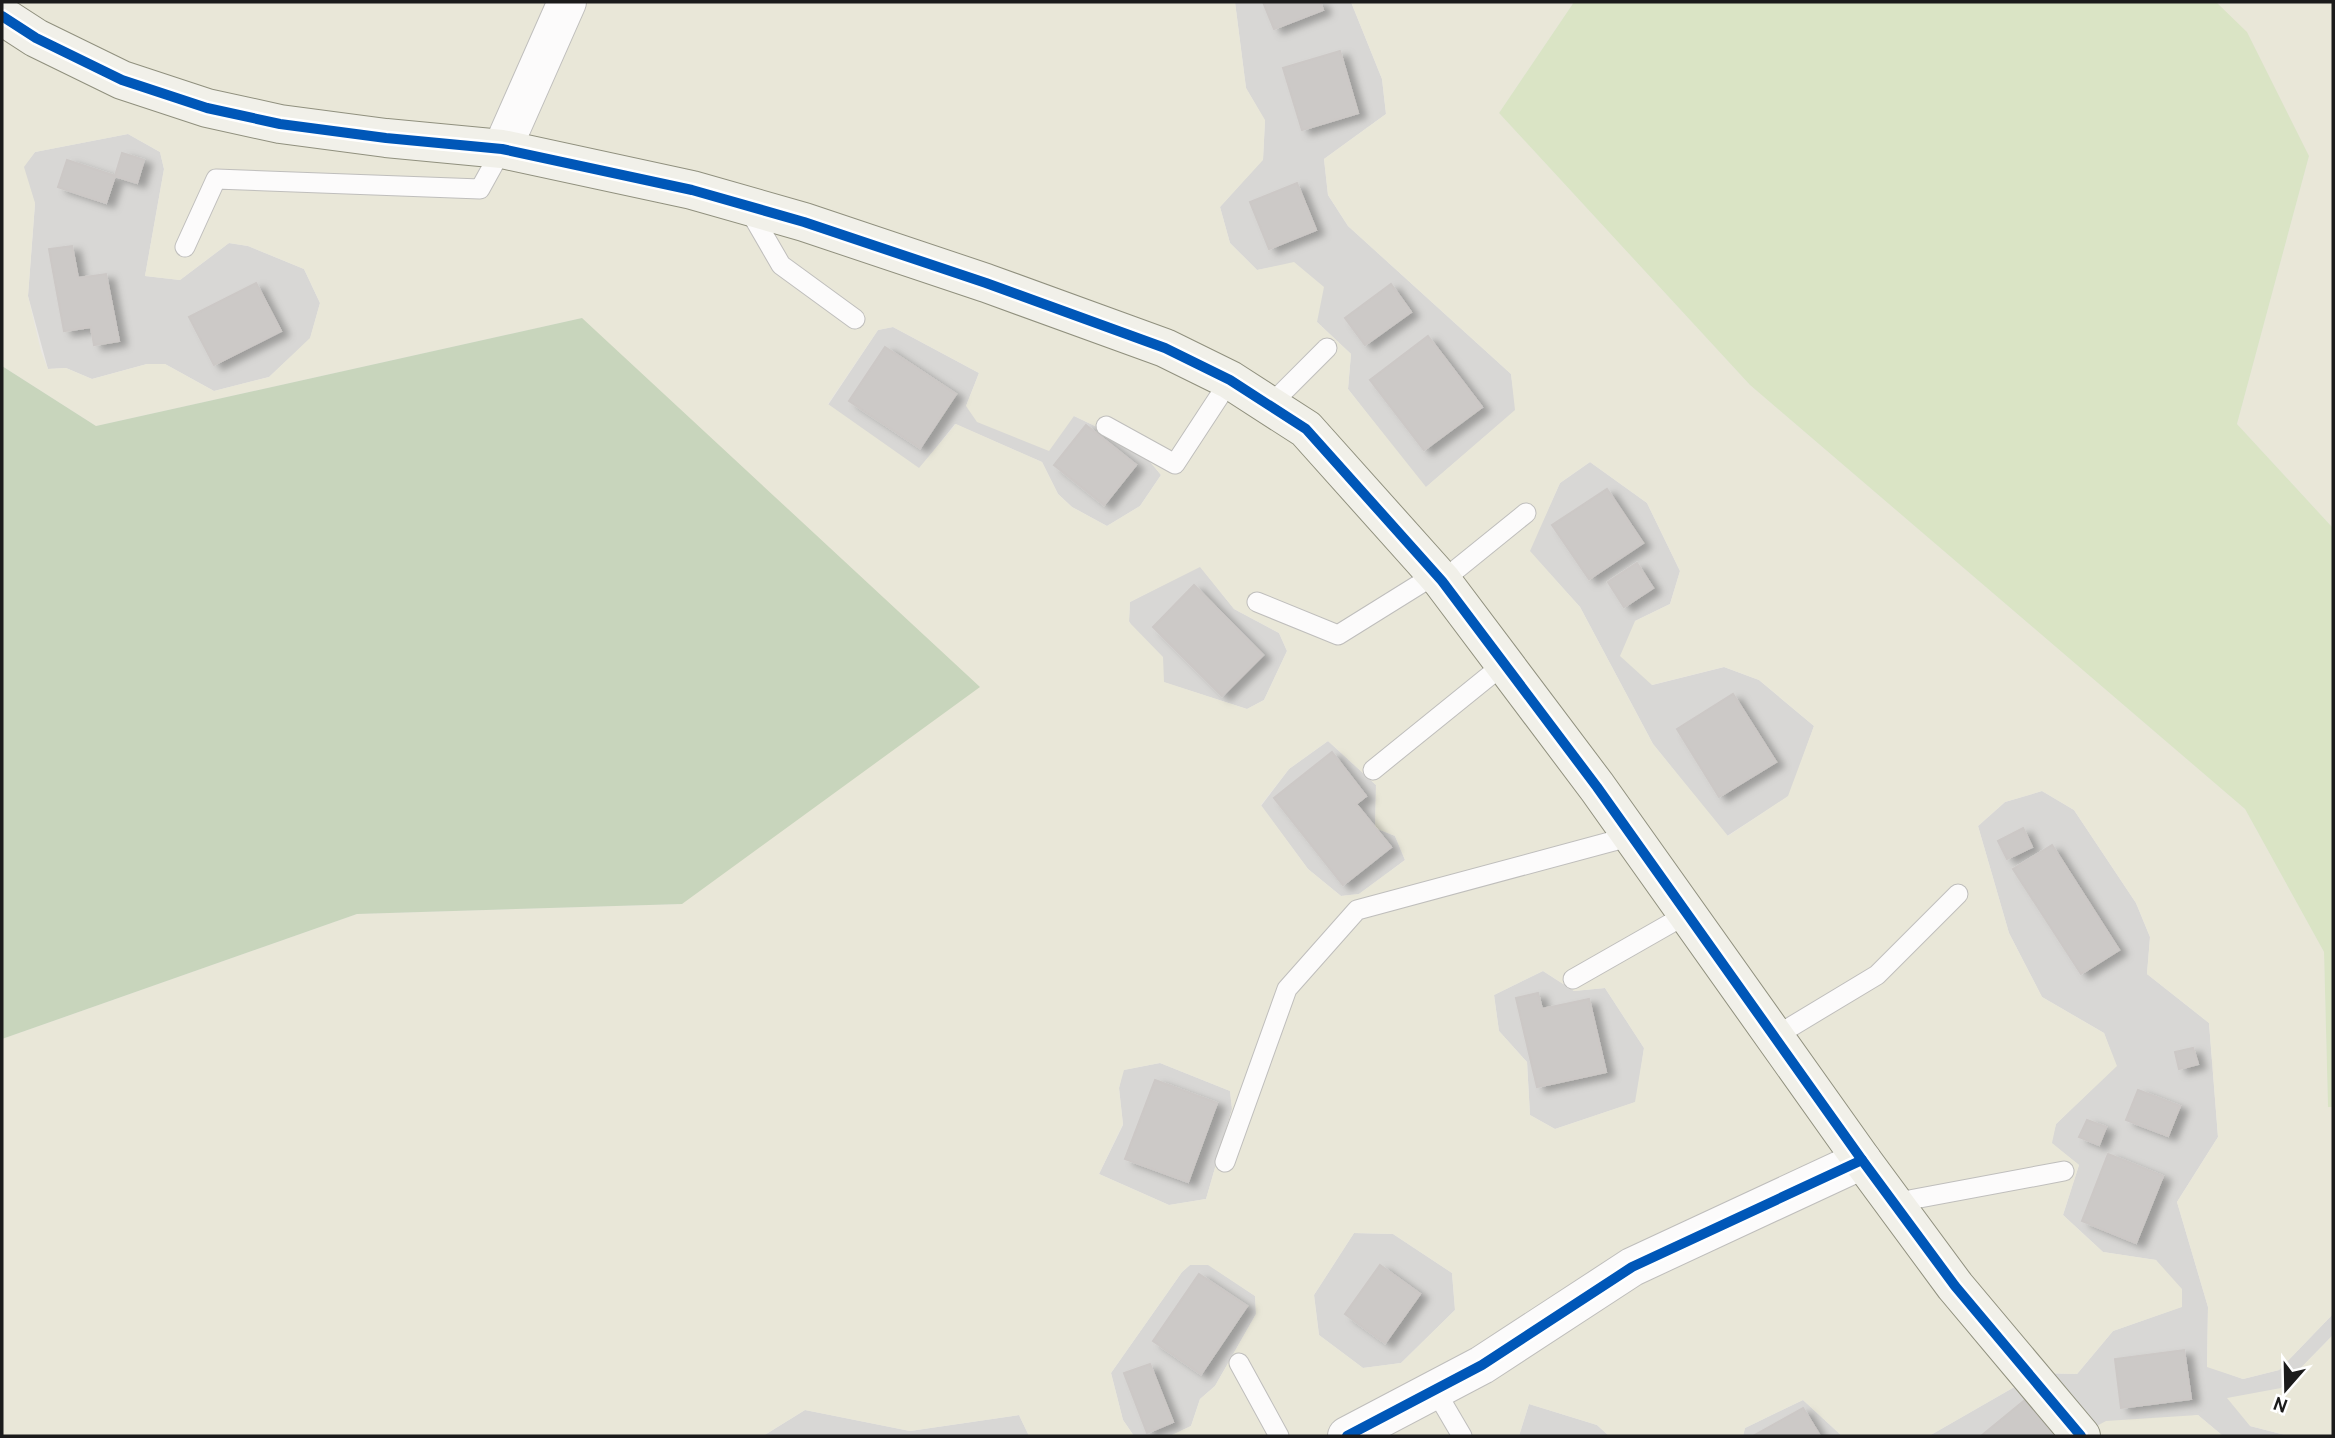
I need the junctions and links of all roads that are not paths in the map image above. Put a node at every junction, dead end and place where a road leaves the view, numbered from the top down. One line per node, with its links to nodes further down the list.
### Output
1 (567, 2): 3 (street)
2 (2, 16): 3 (street)
3 (502, 149): 4 (street); 5 (lane)
4 (747, 206): 6 (lane); 8 (street)
5 (185, 247)
6 (855, 319)
7 (1326, 348): 9 (lane)
8 (1230, 380): 9 (street); 10 (lane)
9 (1270, 405): 12 (street)
10 (1106, 426)
11 (1526, 513): 12 (lane)
12 (1439, 577): 13 (lane); 14 (street)
13 (1257, 602)
14 (1504, 664): 15 (lane); 16 (street)
15 (1373, 770)
16 (1632, 836): 18 (street); 22 (lane)
17 (1958, 894): 20 (lane)
18 (1687, 914): 19 (lane); 20 (street)
19 (1573, 979)
20 (1774, 1037): 21 (street)
21 (1862, 1160): 24 (street); 26 (street)
22 (1225, 1161)
23 (2064, 1171): 24 (lane)
24 (1893, 1203): 30 (street)
25 (1239, 1363): 27 (lane)
26 (1435, 1390): 28 (street); 29 (lane)
27 (1279, 1436)
28 (1347, 1436)
29 (1462, 1436)
30 (2081, 1436)

